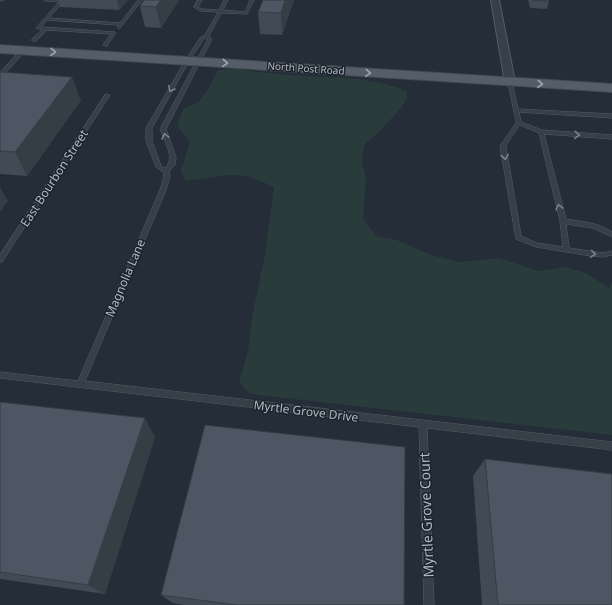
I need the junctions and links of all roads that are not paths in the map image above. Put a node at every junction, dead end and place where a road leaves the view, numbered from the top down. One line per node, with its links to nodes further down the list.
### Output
1 (46, 0): 8 (lane)
2 (140, 0): 9 (lane)
3 (200, 0): 7 (lane)
4 (226, 0): 7 (lane)
5 (252, 0): 7 (lane)
6 (495, 0): 20 (street)
7 (220, 12): 12 (lane)
8 (46, 19): 9 (lane); 10 (lane)
9 (121, 24): 11 (lane)
10 (46, 28): 11 (lane); 14 (lane)
11 (114, 33): 15 (lane)
12 (207, 36): 18 (lane); 18 (lane)
13 (0, 38): 14 (main road, North Post Road)
14 (34, 40): 15 (main road, North Post Road)
15 (105, 44): 18 (main road, North Post Road)
16 (0, 49): 17 (main road, North Post Road)
17 (24, 50): 18 (main road, North Post Road, one-way to 18); 19 (lane)
18 (196, 56): 20 (main road, North Post Road); 29 (lane, Magnolia Lane, one-way to 18); 29 (lane, one-way to 29)
19 (0, 76)
20 (509, 76): 21 (main road, North Post Road); 22 (main road, North Post Road, one-way to 22); 24 (lane)
21 (612, 77)
22 (612, 88)
23 (108, 95): 34 (lane, East Bourbon Street)
24 (516, 110): 25 (lane); 26 (lane)
25 (612, 116)
26 (518, 123): 27 (lane); 32 (lane, one-way to 32)
27 (541, 132): 28 (lane, one-way to 28); 30 (lane, one-way to 27)
28 (612, 137)
29 (166, 171): 36 (lane, Magnolia Lane)
30 (563, 221): 31 (lane); 32 (lane)
31 (612, 235)
32 (566, 249): 33 (lane, one-way to 33)
33 (612, 253)
34 (0, 260)
35 (0, 375): 36 (lane, Myrtle Grove Drive)
36 (80, 384): 37 (lane, Myrtle Grove Drive)
37 (423, 425): 38 (lane, Myrtle Grove Drive); 39 (lane, Myrtle Grove Court)
38 (612, 446)
39 (429, 605)

